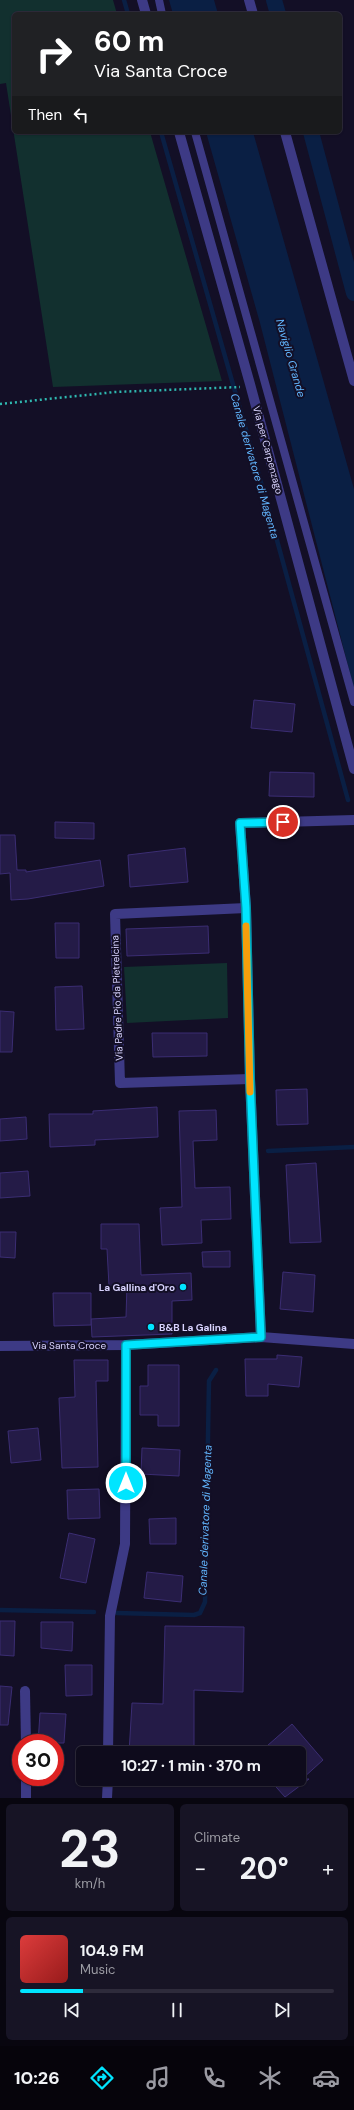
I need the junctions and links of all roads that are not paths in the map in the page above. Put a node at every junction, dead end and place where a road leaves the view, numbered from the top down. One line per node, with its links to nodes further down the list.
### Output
1 (142, 0): 4 (street)
2 (158, 0): 5 (lane)
3 (249, 0): 6 (street)
4 (145, 12)
5 (161, 12)
6 (252, 12)
7 (180, 134): 12 (street, Via per Carpenzago)
8 (196, 134): 11 (lane)
9 (286, 134): 10 (street)
10 (354, 381)
11 (354, 702)
12 (354, 769)
13 (354, 820): 14 (street)
14 (246, 908): 15 (street); 15 (street, Via Padre Pio da Pietrelcina)
15 (250, 1079): 16 (street)
16 (261, 1337): 17 (street, Via Santa Croce); 18 (street, Via Santa Croce)
17 (354, 1344)
18 (126, 1345): 19 (street, Via Santa Croce); 22 (street)
19 (0, 1346)
20 (25, 1691): 21 (street)
21 (26, 1734)
22 (108, 1746)
23 (26, 1786): 25 (street)
24 (108, 1786): 26 (street)
25 (26, 1798)
26 (108, 1798)

